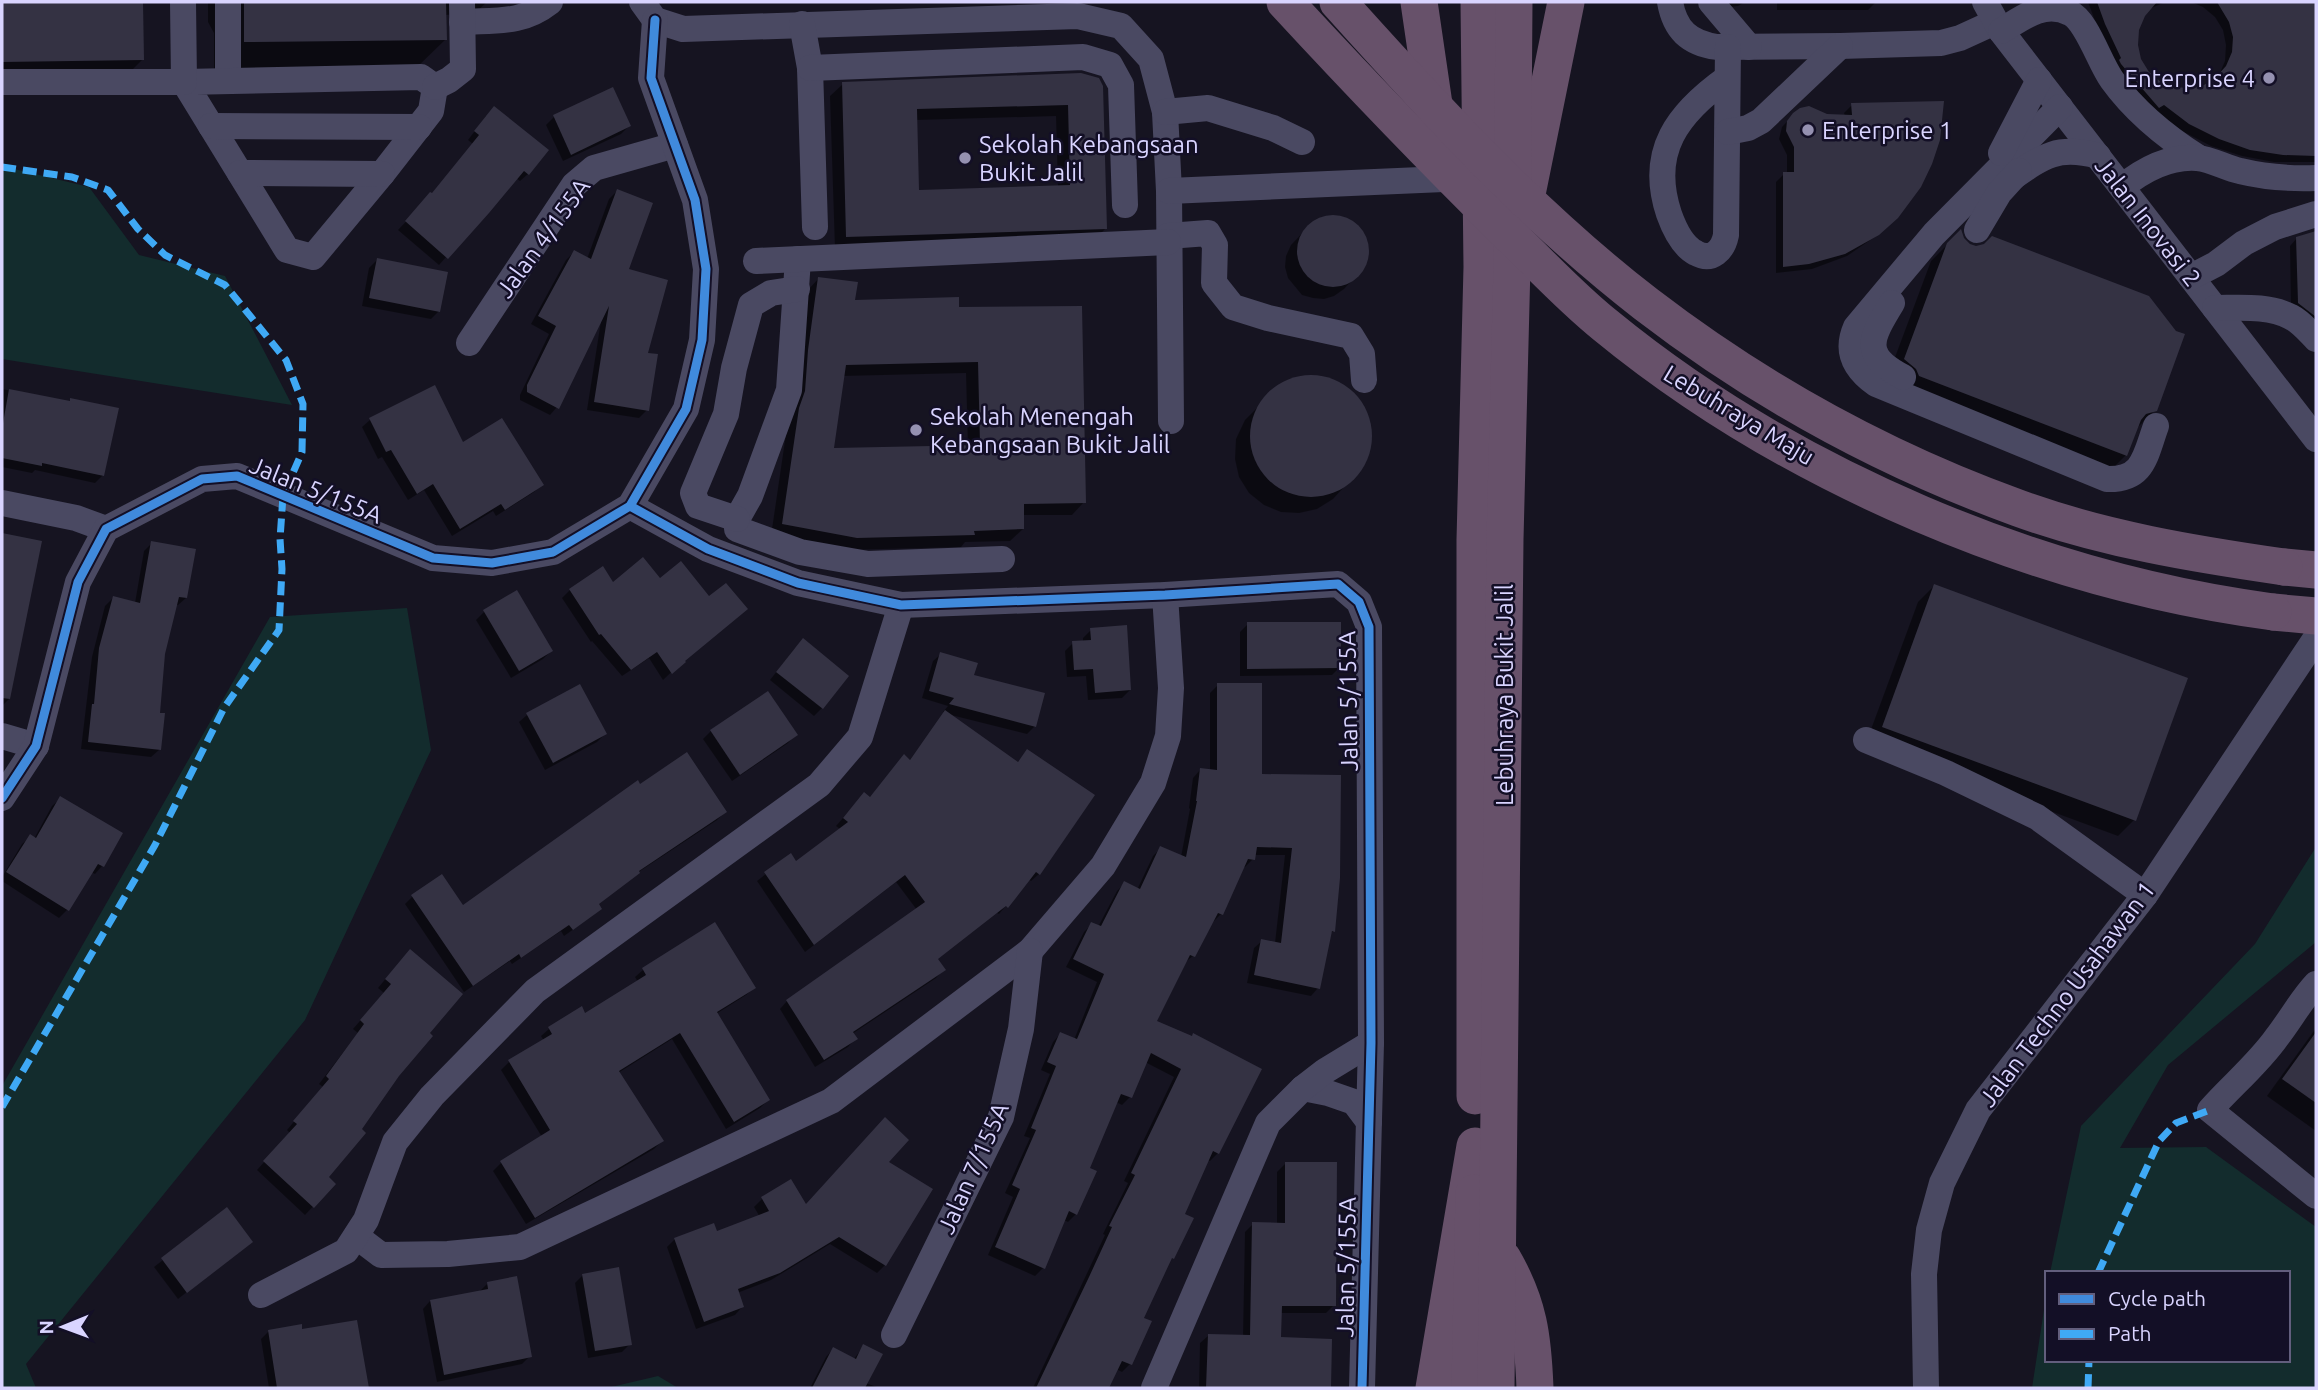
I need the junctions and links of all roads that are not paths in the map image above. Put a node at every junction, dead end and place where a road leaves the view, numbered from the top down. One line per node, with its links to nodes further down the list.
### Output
1 (183, 2): 24 (street)
2 (228, 2): 22 (street)
3 (550, 2): 12 (street)
4 (1285, 2): 70 (highway, Lebuhraya Maju, bridge)
5 (1338, 2): 67 (highway, Lebuhraya Maju, bridge)
6 (1419, 2): 39 (highway)
7 (1479, 2): 51 (highway, Lebuhraya Bukit Jalil)
8 (1514, 2): 51 (highway, Lebuhraya Bukit Jalil)
9 (1566, 2): 51 (highway)
10 (1670, 2): 18 (street)
11 (1711, 2): 18 (street)
12 (513, 11): 14 (street)
13 (648, 11): 16 (street); 32 (street, Jalan 5/155A)
14 (462, 12): 25 (street)
15 (1994, 18): 17 (street); 21 (street, Jalan Inovasi 2); 34 (street)
16 (802, 24): 19 (street); 26 (street)
17 (1840, 46): 18 (street); 30 (street)
18 (1739, 47): 20 (street)
19 (810, 68): 43 (street); 45 (street)
20 (1727, 78): 30 (street); 30 (street)
21 (2039, 80): 27 (street, Jalan Inovasi 2); 42 (street)
22 (228, 81): 24 (street); 25 (street)
23 (2, 82): 24 (street)
24 (184, 82): 28 (street)
25 (435, 87): 29 (street)
26 (1166, 112): 31 (street); 41 (street)
27 (2064, 113): 33 (street, Jalan Inovasi 2); 37 (street); 42 (street)
28 (211, 126): 29 (street); 35 (street)
29 (419, 127): 36 (street)
30 (1728, 132)
31 (1302, 142)
32 (675, 145): 56 (street, Jalan 4/155A); 63 (street, Jalan 5/155A)
33 (2098, 156): 37 (street); 40 (street, Jalan Inovasi 2)
34 (2199, 158): 38 (street); 40 (street)
35 (240, 173): 36 (street); 36 (street)
36 (382, 174)
37 (2012, 178): 46 (street)
38 (2316, 178)
39 (1444, 179): 41 (street); 51 (highway)
40 (2122, 187): 52 (street, Jalan Inovasi 2)
41 (1169, 191): 48 (street)
42 (1967, 201): 47 (street)
43 (1125, 205)
44 (2316, 214): 52 (street)
45 (815, 227)
46 (1977, 230)
47 (1934, 234): 57 (street); 60 (street)
48 (1168, 239): 49 (street); 58 (street); 59 (street)
49 (798, 259): 50 (street); 53 (street)
50 (757, 261)
51 (1497, 266): 82 (highway, Lebuhraya Bukit Jalil); 85 (highway, Lebuhraya Bukit Jalil)
52 (2191, 277): 54 (street, Jalan Inovasi 2)
53 (797, 289): 64 (street); 64 (street)
54 (2214, 308): 55 (street); 61 (street, Jalan Inovasi 2)
55 (2316, 339)
56 (468, 343)
57 (1903, 377)
58 (1364, 380)
59 (1171, 421)
60 (2157, 426)
61 (2316, 439)
62 (2, 503): 65 (street)
63 (630, 506): 65 (street, Jalan 5/155A); 69 (street, Jalan 5/155A)
64 (737, 519): 66 (street)
65 (106, 529): 74 (street)
66 (1002, 559)
67 (2316, 570)
68 (1164, 595): 69 (street, Jalan 5/155A); 77 (street); 79 (street, Jalan 5/155A)
69 (901, 606): 84 (street)
70 (2316, 616)
71 (2316, 638): 76 (street, Jalan Techno Usahawan 1)
72 (2, 737): 74 (street)
73 (1866, 740): 76 (street)
74 (36, 746): 75 (street)
75 (2, 798)
76 (2145, 895): 93 (street, Jalan Techno Usahawan 1)
77 (1030, 951): 84 (street); 87 (street, Jalan 7/155A)
78 (2316, 984): 83 (street)
79 (1371, 1043): 80 (street); 81 (street, Jalan 5/155A)
80 (1303, 1088): 81 (street); 89 (street)
81 (1369, 1122): 90 (street, Jalan 5/155A)
82 (1475, 1146): 88 (highway, Lebuhraya Bukit Jalil); 91 (highway)
83 (2316, 1196)
84 (356, 1236): 86 (street)
85 (1499, 1252): 88 (highway, Lebuhraya Bukit Jalil); 92 (highway)
86 (261, 1295)
87 (894, 1335)
88 (1483, 1379)
89 (1154, 1388)
90 (1362, 1388)
91 (1434, 1388)
92 (1535, 1388)
93 (1926, 1388)

